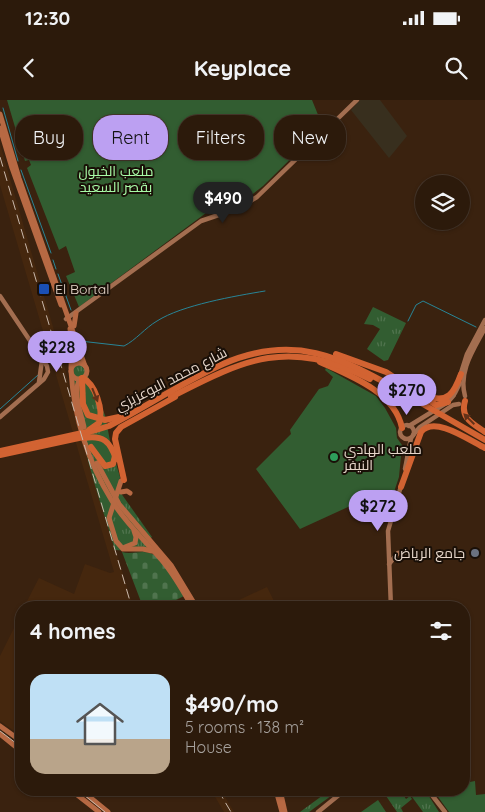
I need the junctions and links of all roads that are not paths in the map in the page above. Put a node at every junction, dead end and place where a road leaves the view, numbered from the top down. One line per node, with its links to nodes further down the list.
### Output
1 (357, 100): 5 (main road)
2 (0, 114): 6 (main road)
3 (0, 128): 6 (main road)
4 (0, 296): 20 (main road)
5 (76, 313): 6 (main road); 9 (main road)
6 (68, 318): 9 (main road); 12 (main road)
7 (485, 320): 13 (main road)
8 (485, 328): 18 (main road)
9 (74, 332): 11 (main road)
10 (310, 354): 15 (highway, شارع محمد البوعزيزي); 17 (highway); 21 (highway); 29 (highway, شارع محمد البوعزيزي)
11 (85, 366): 12 (main road); 14 (main road)
12 (71, 370): 14 (main road); 40 (main road)
13 (461, 374): 16 (main road); 17 (highway)
14 (82, 378): 15 (highway); 24 (highway, one-way to 24); 30 (main road)
15 (193, 382): 24 (highway, شارع محمد البوعزيزي); 36 (highway)
16 (455, 394): 18 (main road); 18 (main road); 19 (main road)
17 (425, 396): 19 (highway)
18 (463, 400): 22 (main road); 23 (highway, one-way to 18)
19 (448, 402): 21 (main road)
20 (0, 417)
21 (405, 427): 26 (main road); 28 (main road)
22 (420, 427): 25 (highway); 26 (main road)
23 (485, 432)
24 (90, 434): 27 (highway, شارع محمد البوعزيزي); 33 (highway)
25 (459, 435): 31 (highway); 37 (highway)
26 (412, 436): 28 (main road); 35 (main road)
27 (75, 438): 32 (highway); 34 (highway)
28 (403, 438): 35 (main road)
29 (485, 442)
30 (91, 447): 33 (highway); 40 (main road)
31 (485, 448)
32 (0, 451)
33 (115, 455): 36 (highway)
34 (0, 456)
35 (406, 460): 37 (main road)
36 (123, 480): 38 (main road); 44 (main road)
37 (401, 487): 45 (main road)
38 (121, 492): 39 (main road); 42 (main road)
39 (130, 493)
40 (113, 499): 41 (main road)
41 (117, 505): 42 (main road); 47 (main road)
42 (131, 526): 44 (main road)
43 (406, 552): 45 (main road)
44 (159, 556): 46 (main road)
45 (388, 565): 48 (main road)
46 (190, 601)
47 (191, 601)
48 (391, 601)
49 (0, 726): 51 (main road)
50 (0, 734): 52 (main road)
51 (15, 737)
52 (15, 746)
53 (79, 796): 59 (main road)
54 (88, 796): 60 (main road)
55 (280, 796): 61 (main road)
56 (337, 796): 58 (main road)
57 (433, 796): 64 (main road)
58 (323, 807): 62 (main road); 63 (main road)
59 (99, 812)
60 (108, 812)
61 (284, 812)
62 (314, 812)
63 (318, 812)
64 (445, 812)

